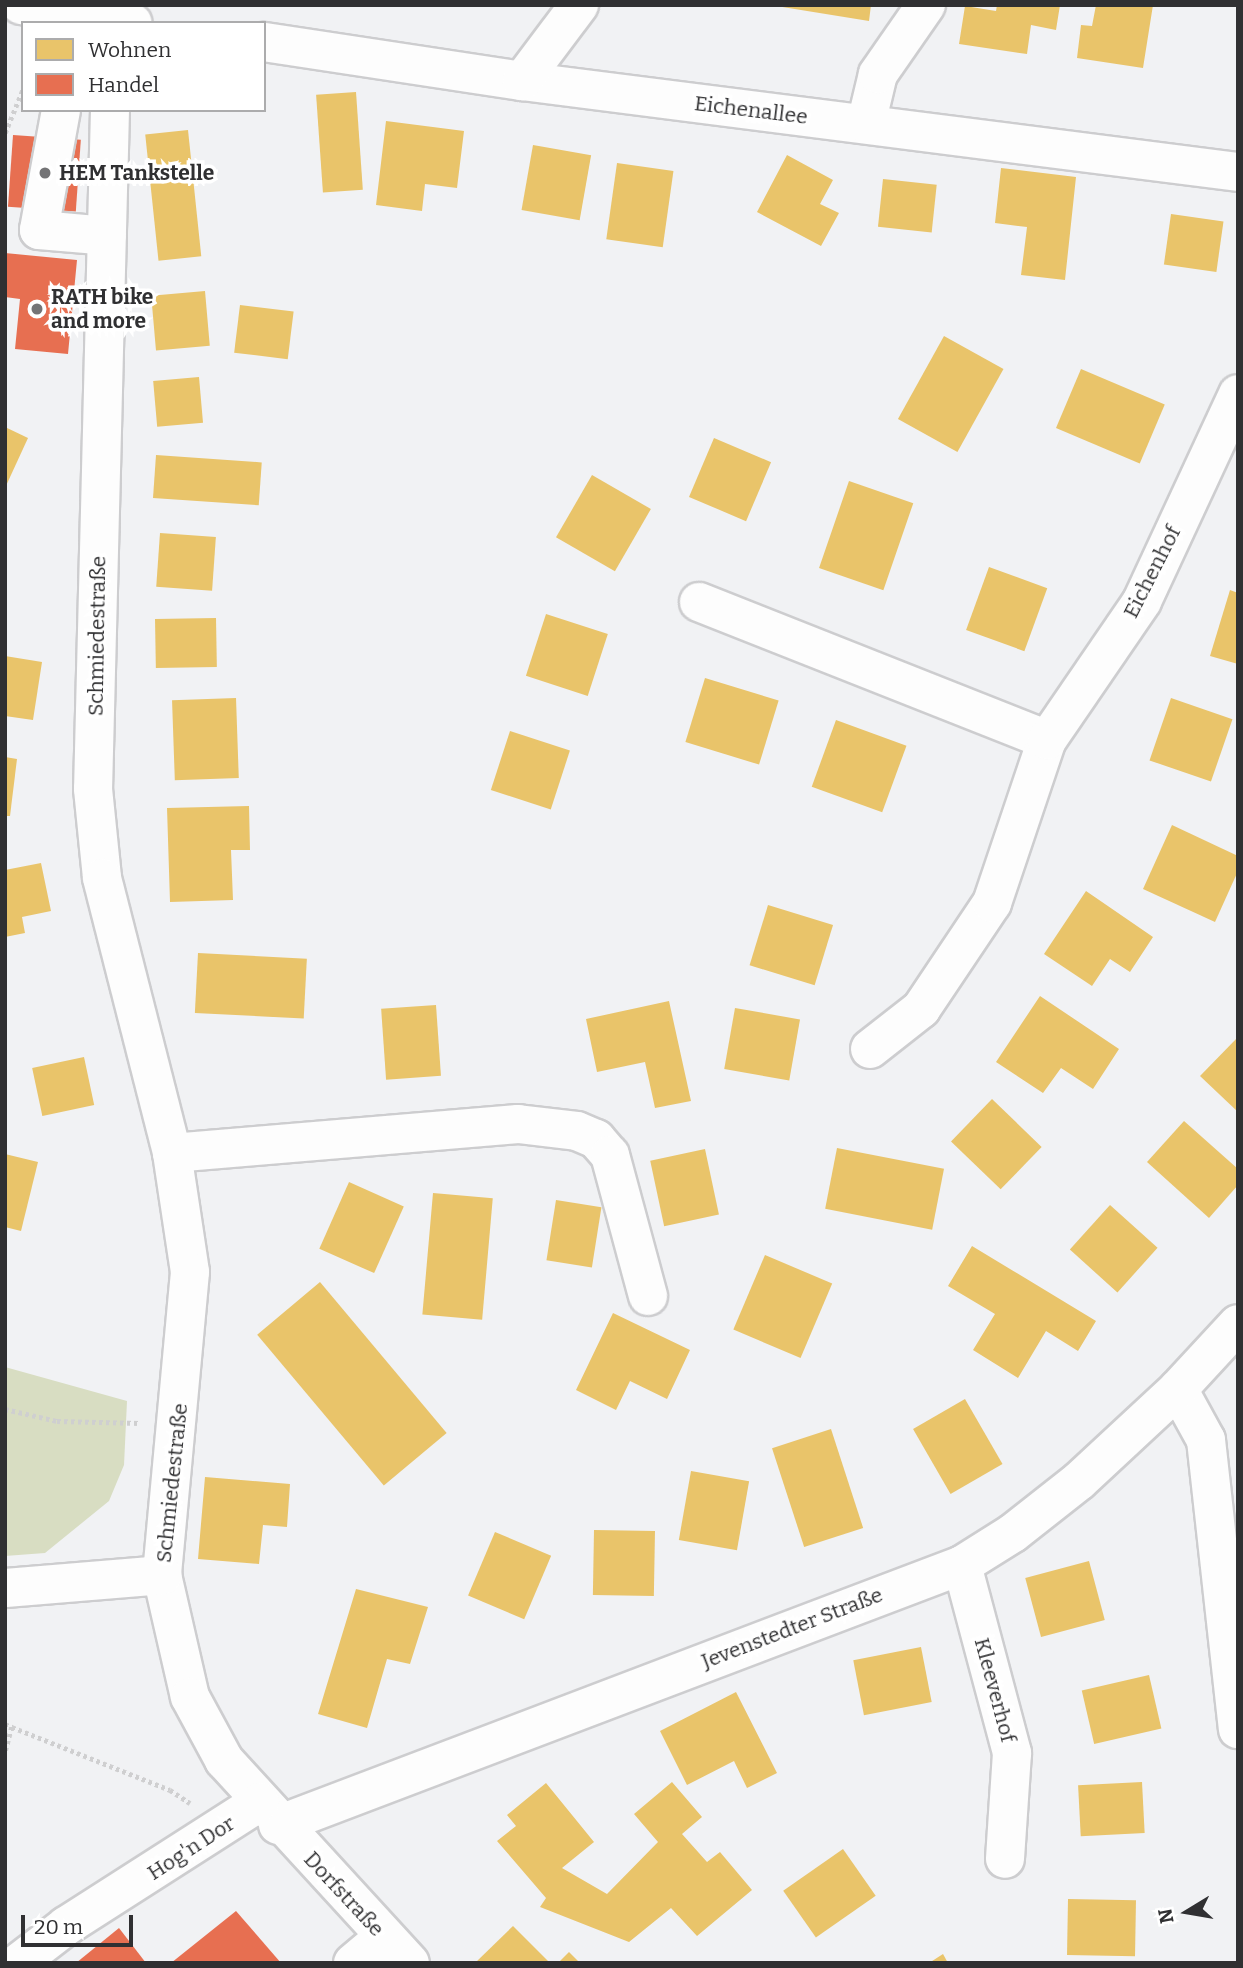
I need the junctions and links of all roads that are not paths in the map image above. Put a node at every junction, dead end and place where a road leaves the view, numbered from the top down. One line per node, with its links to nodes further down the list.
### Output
1 (21, 5): 4 (street)
2 (579, 5): 6 (street)
3 (926, 5): 9 (street)
4 (118, 18)
5 (266, 42): 6 (street, Eichenallee)
6 (522, 81): 9 (street, Eichenallee)
7 (61, 112): 11 (street)
8 (110, 112): 11 (street, Schmiedestraße)
9 (866, 124): 10 (street, Eichenallee)
10 (1238, 172)
11 (107, 236): 16 (street, Schmiedestraße)
12 (1238, 394): 14 (street, Eichenhof)
13 (699, 602): 14 (street)
14 (1047, 740): 15 (street, Eichenhof)
15 (870, 1049)
16 (172, 1153): 17 (street); 21 (street, Schmiedestraße)
17 (648, 1296)
18 (1238, 1324): 19 (street, Jevenstedter Straße)
19 (1178, 1389): 20 (street, Jevenstedter Straße); 23 (street)
20 (962, 1565): 25 (street, Jevenstedter Straße); 26 (street, Kleeverhof)
21 (162, 1576): 22 (street); 25 (street, Schmiedestraße)
22 (5, 1588)
23 (1235, 1661): 24 (street)
24 (1238, 1730)
25 (269, 1813): 27 (street, Dorfstraße); 28 (street, Hog'n Dor)
26 (1005, 1859)
27 (397, 1950): 29 (street)
28 (18, 1963)
29 (353, 1963)

